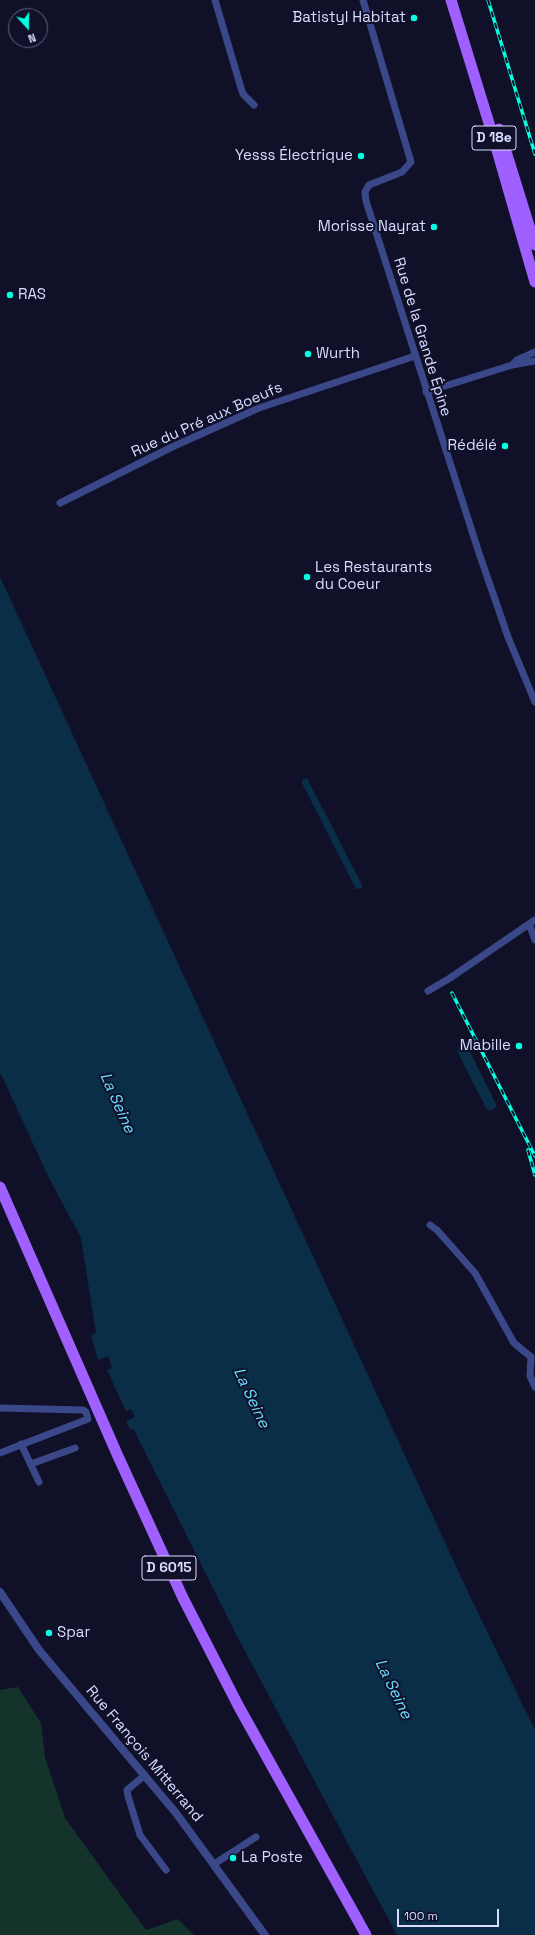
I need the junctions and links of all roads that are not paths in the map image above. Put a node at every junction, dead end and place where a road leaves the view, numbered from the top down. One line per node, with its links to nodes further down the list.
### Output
1 (215, 0): 5 (street)
2 (363, 0): 9 (street, Rue de la Grande Épine)
3 (451, 0): 7 (main road, D 18e)
4 (459, 0): 6 (main road, D 18e)
5 (254, 105)
6 (535, 245)
7 (535, 282)
8 (535, 352): 11 (street)
9 (415, 356): 12 (street, Rue de la Grande Épine); 13 (street, Rue du Pré aux Boeufs)
10 (535, 361): 11 (street)
11 (512, 365): 12 (street)
12 (426, 392): 14 (street, Rue de la Grande Épine)
13 (60, 503)
14 (535, 702)
15 (532, 922): 16 (street); 17 (street)
16 (535, 940)
17 (428, 991)
18 (0, 1186): 34 (main road, D 6015)
19 (430, 1225): 20 (street)
20 (533, 1355): 21 (street)
21 (535, 1387)
22 (0, 1408): 23 (street)
23 (21, 1444): 25 (street); 26 (street)
24 (75, 1448): 26 (street)
25 (0, 1453)
26 (31, 1464): 27 (street)
27 (39, 1482)
28 (0, 1592): 29 (street, Rue François Mitterrand)
29 (145, 1776): 31 (street, Rue François Mitterrand); 32 (street)
30 (256, 1837): 31 (street)
31 (214, 1864): 33 (street, Rue François Mitterrand)
32 (166, 1870)
33 (265, 1935)
34 (366, 1935)

